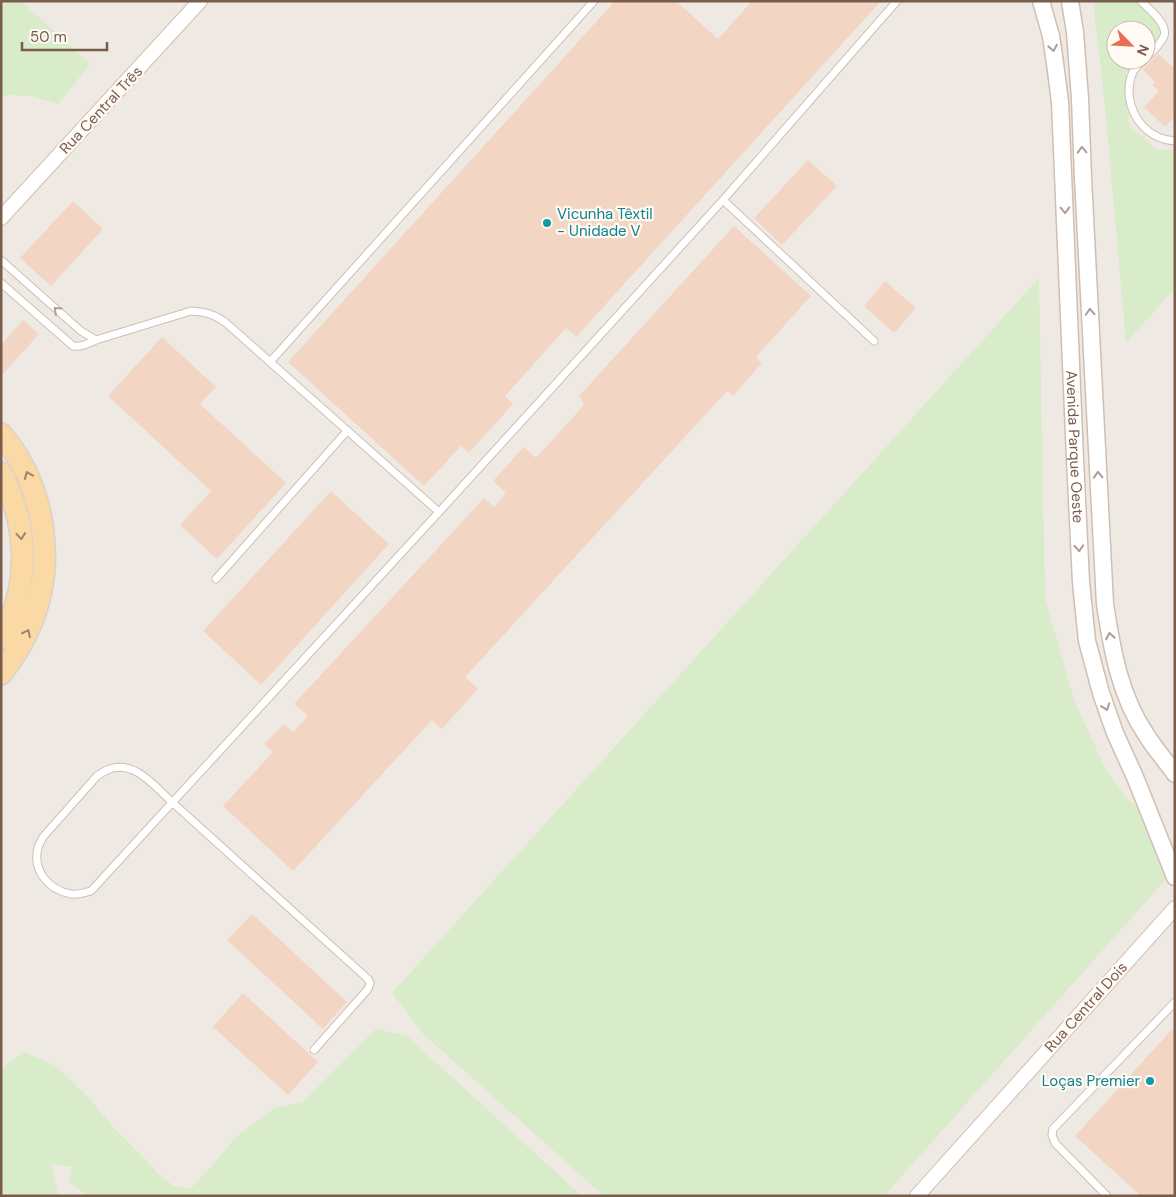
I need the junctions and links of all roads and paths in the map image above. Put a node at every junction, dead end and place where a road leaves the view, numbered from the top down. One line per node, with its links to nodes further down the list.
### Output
1 (200, 1): 11 (street, Rua Central Três)
2 (594, 1): 16 (lane)
3 (896, 1): 10 (lane)
4 (1041, 1): 26 (street, Avenida Parque Oeste, one-way to 26)
5 (1070, 1): 24 (street, Avenida Parque Oeste, one-way to 5)
6 (1141, 1): 7 (lane)
7 (1156, 47)
8 (1134, 70): 9 (lane)
9 (1175, 141)
10 (723, 200): 15 (lane); 20 (lane)
11 (1, 218)
12 (1, 260): 14 (lane, one-way to 12)
13 (1, 283): 14 (lane)
14 (96, 340): 16 (lane)
15 (874, 341)
16 (270, 362): 17 (lane)
17 (347, 431): 20 (lane); 21 (lane)
18 (1, 434): 23 (main road, one-way to 18)
19 (1, 473): 22 (main road, one-way to 22)
20 (439, 512): 25 (lane)
21 (216, 579)
22 (1, 638)
23 (1, 674)
24 (1174, 770)
25 (173, 803): 25 (lane); 29 (lane)
26 (1175, 877)
27 (1175, 908): 30 (street, Rua Central Dois)
28 (1175, 1002): 31 (lane)
29 (314, 1050)
30 (917, 1196)
31 (1107, 1196)

